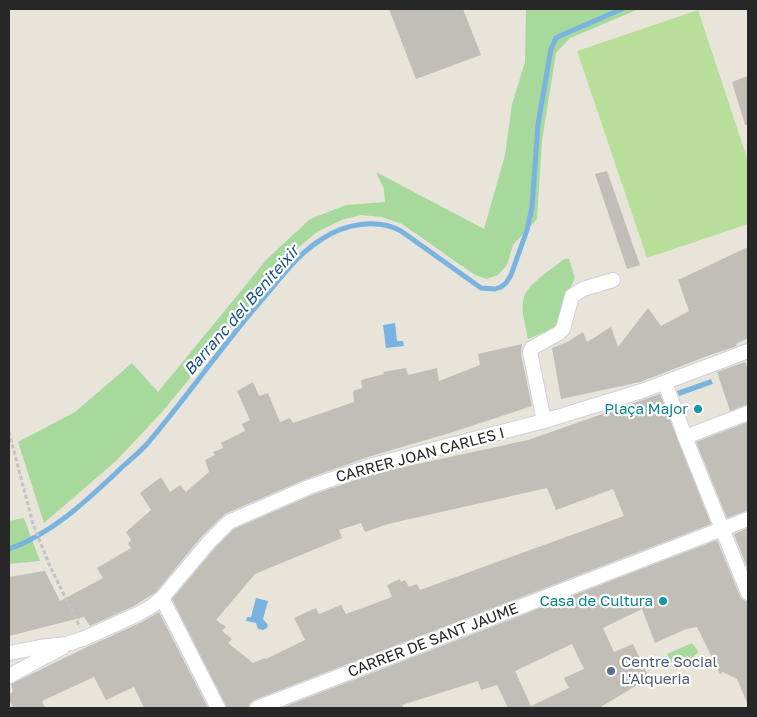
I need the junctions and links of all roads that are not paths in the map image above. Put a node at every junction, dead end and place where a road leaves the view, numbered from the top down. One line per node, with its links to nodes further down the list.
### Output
1 (613, 280): 5 (street)
2 (748, 351): 3 (street, CARRER JOAN CARLES I)
3 (665, 382): 5 (street, CARRER JOAN CARLES I); 6 (street)
4 (748, 413): 6 (street)
5 (544, 421): 10 (street, CARRER JOAN CARLES I)
6 (686, 440): 8 (street)
7 (748, 519): 8 (street, CARRER DE SANT JAUME)
8 (722, 529): 9 (street); 15 (street, CARRER DE SANT JAUME)
9 (748, 593)
10 (162, 598): 11 (street, CARRER JOAN CARLES I); 14 (street)
11 (67, 644): 12 (street, CARRER JOAN CARLES I); 13 (street, CARRER JOAN CARLES I)
12 (9, 653)
13 (9, 676)
14 (218, 708)
15 (258, 708)

